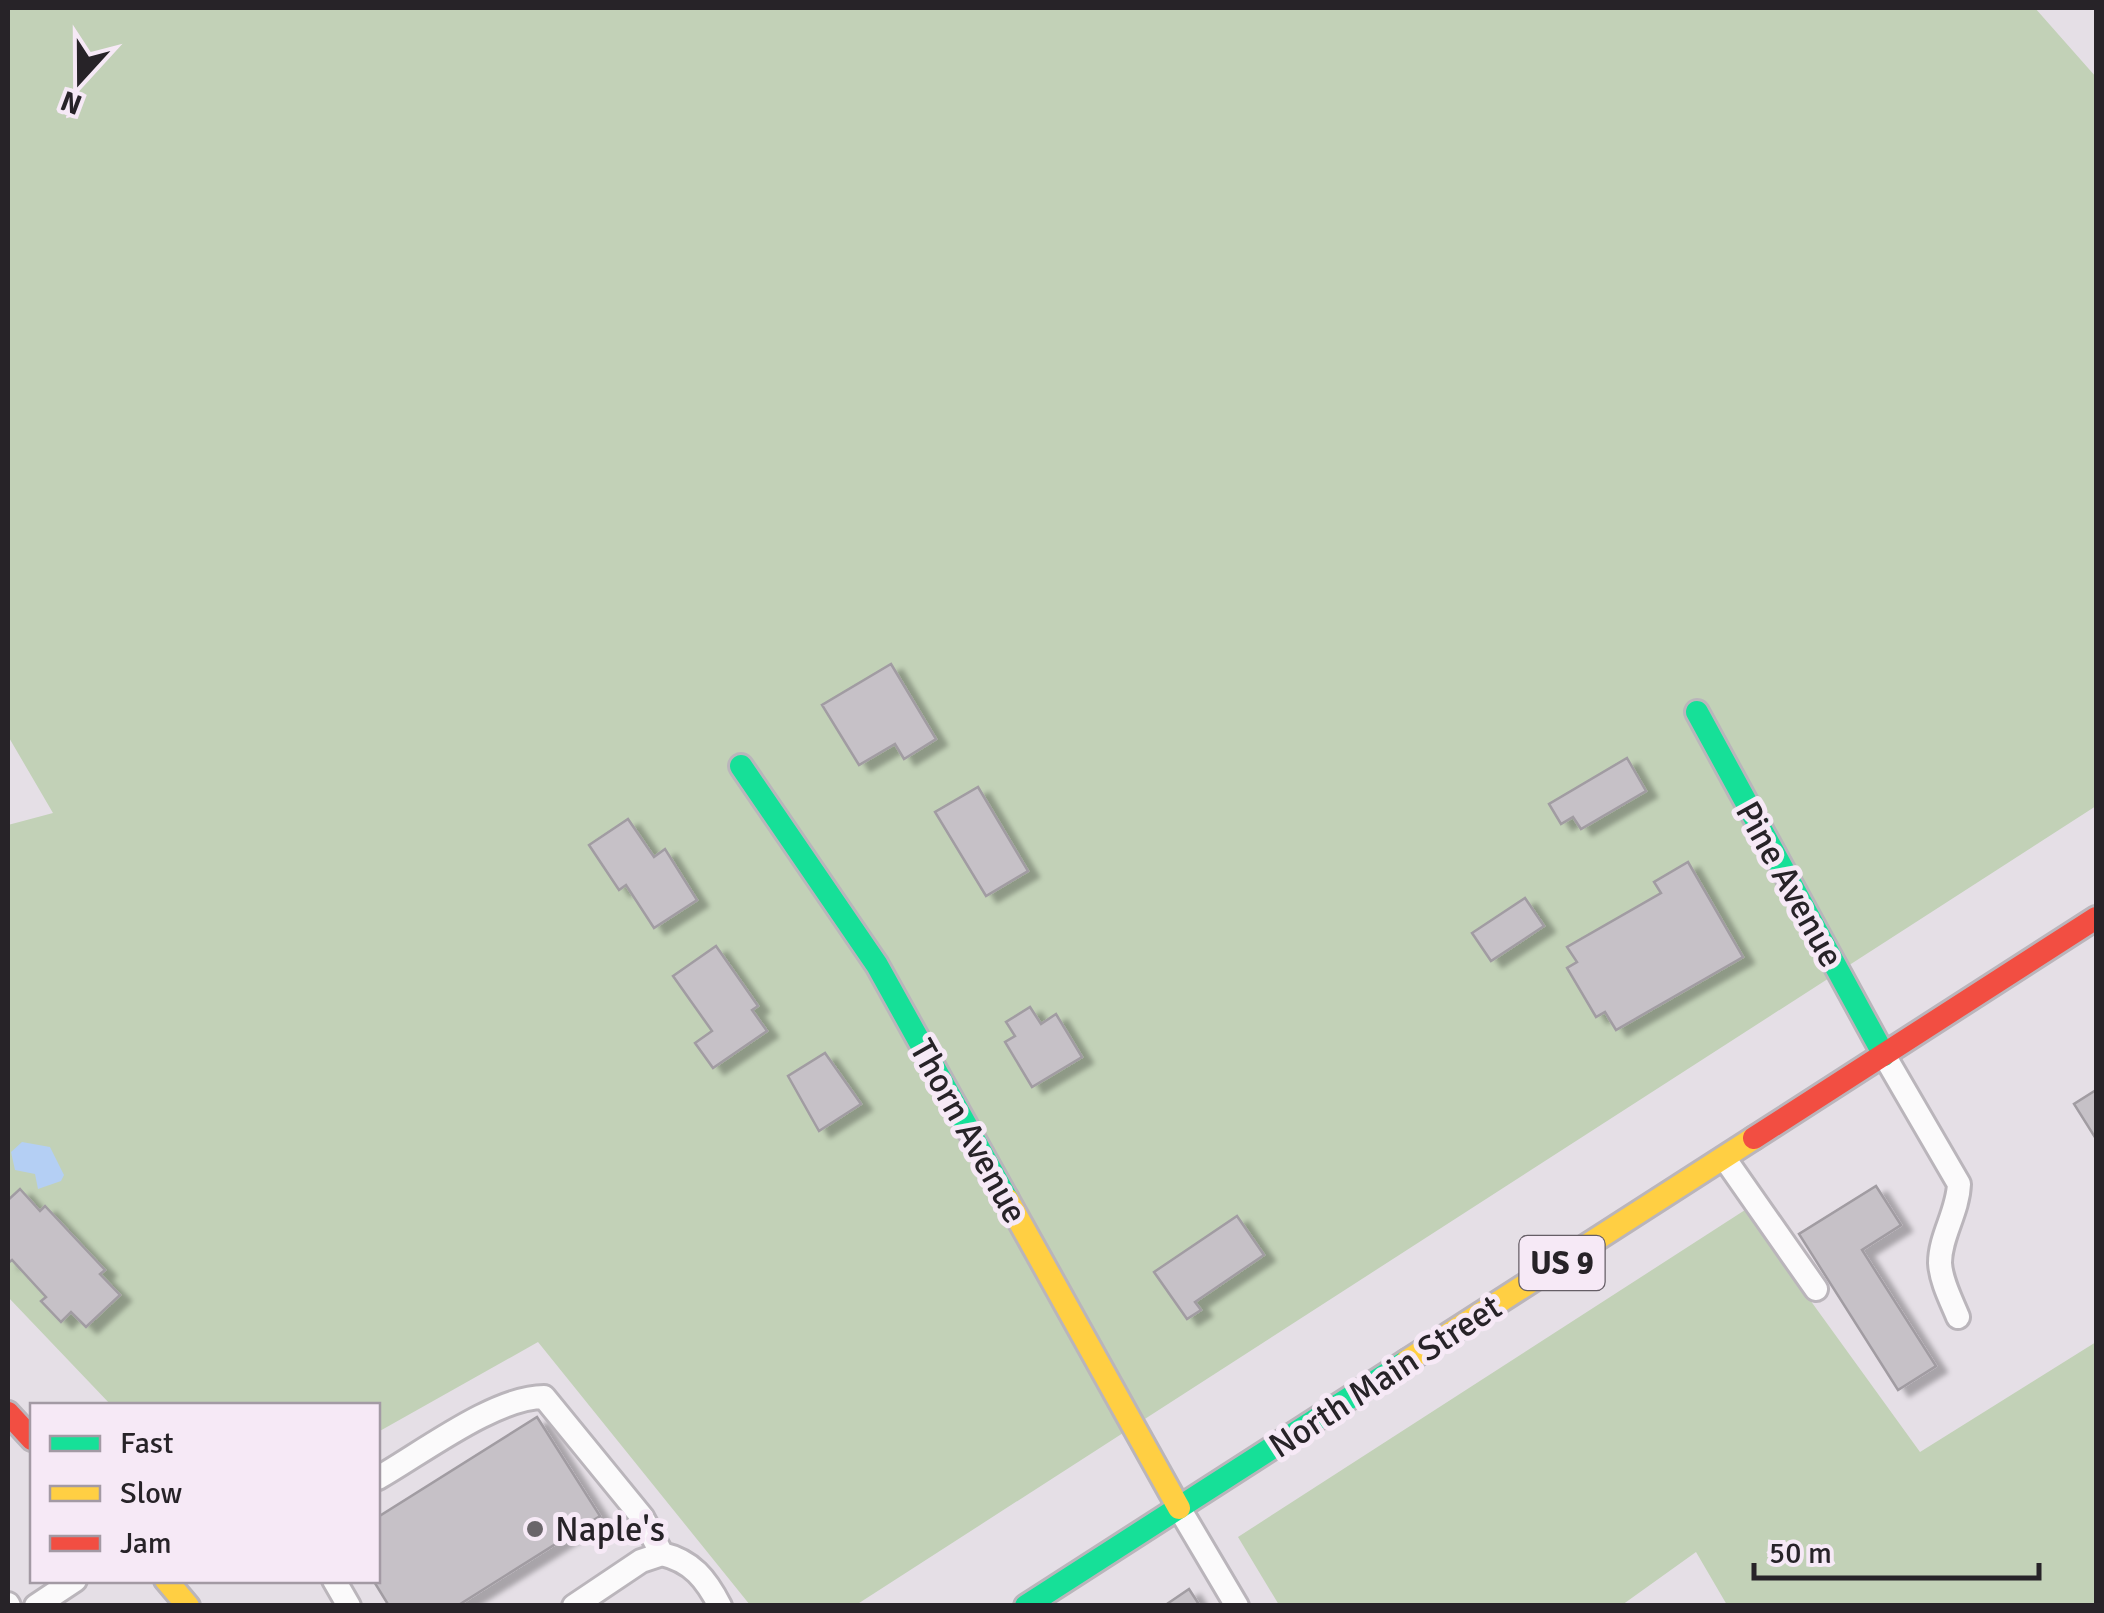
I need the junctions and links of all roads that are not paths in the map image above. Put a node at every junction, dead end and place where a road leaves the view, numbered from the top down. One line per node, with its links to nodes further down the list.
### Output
1 (1697, 712): 4 (main road, Pine Avenue)
2 (740, 766): 11 (main road, Thorn Avenue)
3 (2096, 918): 4 (main road, North Main Street / US 9)
4 (1884, 1056): 5 (main road, North Main Street / US 9); 7 (lane)
5 (1725, 1159): 6 (lane); 11 (main road, North Main Street / US 9)
6 (1816, 1289)
7 (1958, 1317)
8 (8, 1412): 9 (main road)
9 (30, 1437)
10 (380, 1477): 12 (lane)
11 (1179, 1508): 21 (main road, North Main Street / US 9); 22 (lane)
12 (662, 1554): 19 (lane); 20 (lane)
13 (70, 1583): 16 (lane)
14 (169, 1583): 17 (main road)
15 (336, 1583): 18 (lane)
16 (36, 1606)
17 (188, 1606)
18 (349, 1606)
19 (574, 1606)
20 (720, 1606)
21 (1026, 1606)
22 (1238, 1606)

